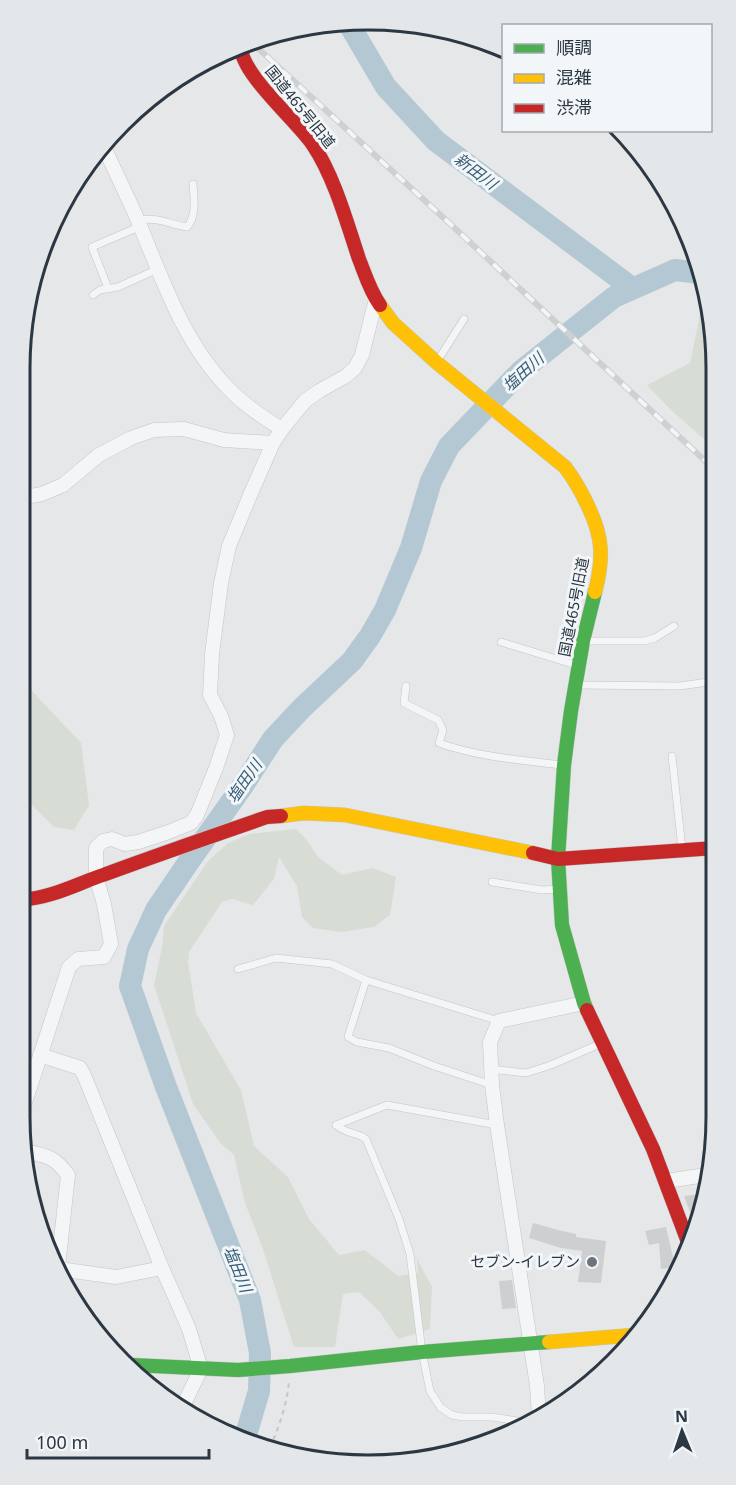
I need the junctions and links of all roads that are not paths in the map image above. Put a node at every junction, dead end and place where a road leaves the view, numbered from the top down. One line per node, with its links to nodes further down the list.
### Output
1 (242, 55): 8 (street, 国道465号旧道)
2 (107, 153): 4 (street)
3 (193, 184): 4 (lane)
4 (139, 223): 5 (street); 6 (lane)
5 (158, 269): 6 (lane); 11 (street)
6 (108, 288): 7 (lane)
7 (93, 294)
8 (376, 298): 10 (street, 国道465号旧道); 11 (street)
9 (464, 319): 10 (lane)
10 (436, 362): 15 (street, 国道465号旧道)
11 (282, 429): 12 (street)
12 (273, 443): 13 (street); 26 (street)
13 (30, 496)
14 (674, 626): 15 (lane)
15 (583, 641): 17 (street, 国道465号旧道)
16 (501, 642): 17 (lane)
17 (579, 666): 19 (street, 国道465号旧道)
18 (706, 682): 19 (lane)
19 (576, 685): 22 (street, 国道465号旧道)
20 (406, 686): 22 (lane)
21 (672, 756): 24 (lane)
22 (564, 765): 25 (street, 国道465号旧道)
23 (706, 849): 24 (street)
24 (682, 851): 25 (street)
25 (558, 859): 26 (street); 28 (street, 国道465号旧道)
26 (96, 877): 29 (street); 35 (street)
27 (492, 882): 28 (lane)
28 (560, 889): 32 (street, 国道465号旧道)
29 (30, 899)
30 (238, 969): 31 (lane)
31 (366, 980): 33 (lane); 37 (lane)
32 (584, 1004): 33 (street); 34 (street, 国道465号旧道)
33 (499, 1021): 36 (street)
34 (602, 1042): 36 (lane); 42 (street, 国道465号旧道)
35 (40, 1054): 38 (street); 45 (street)
36 (490, 1069): 37 (street)
37 (492, 1085): 39 (street)
38 (30, 1086)
39 (497, 1125): 48 (street); 49 (lane)
40 (32, 1153): 44 (street)
41 (701, 1176): 42 (street)
42 (666, 1181): 43 (street, 国道465号旧道)
43 (685, 1234)
44 (60, 1255)
45 (162, 1268): 46 (street); 51 (street)
46 (67, 1269)
47 (625, 1336): 48 (street)
48 (530, 1344): 49 (street); 53 (street)
49 (422, 1352): 51 (street); 54 (lane)
50 (139, 1365): 51 (street)
51 (201, 1369): 52 (street)
52 (185, 1401)
53 (538, 1409)
54 (516, 1421)

